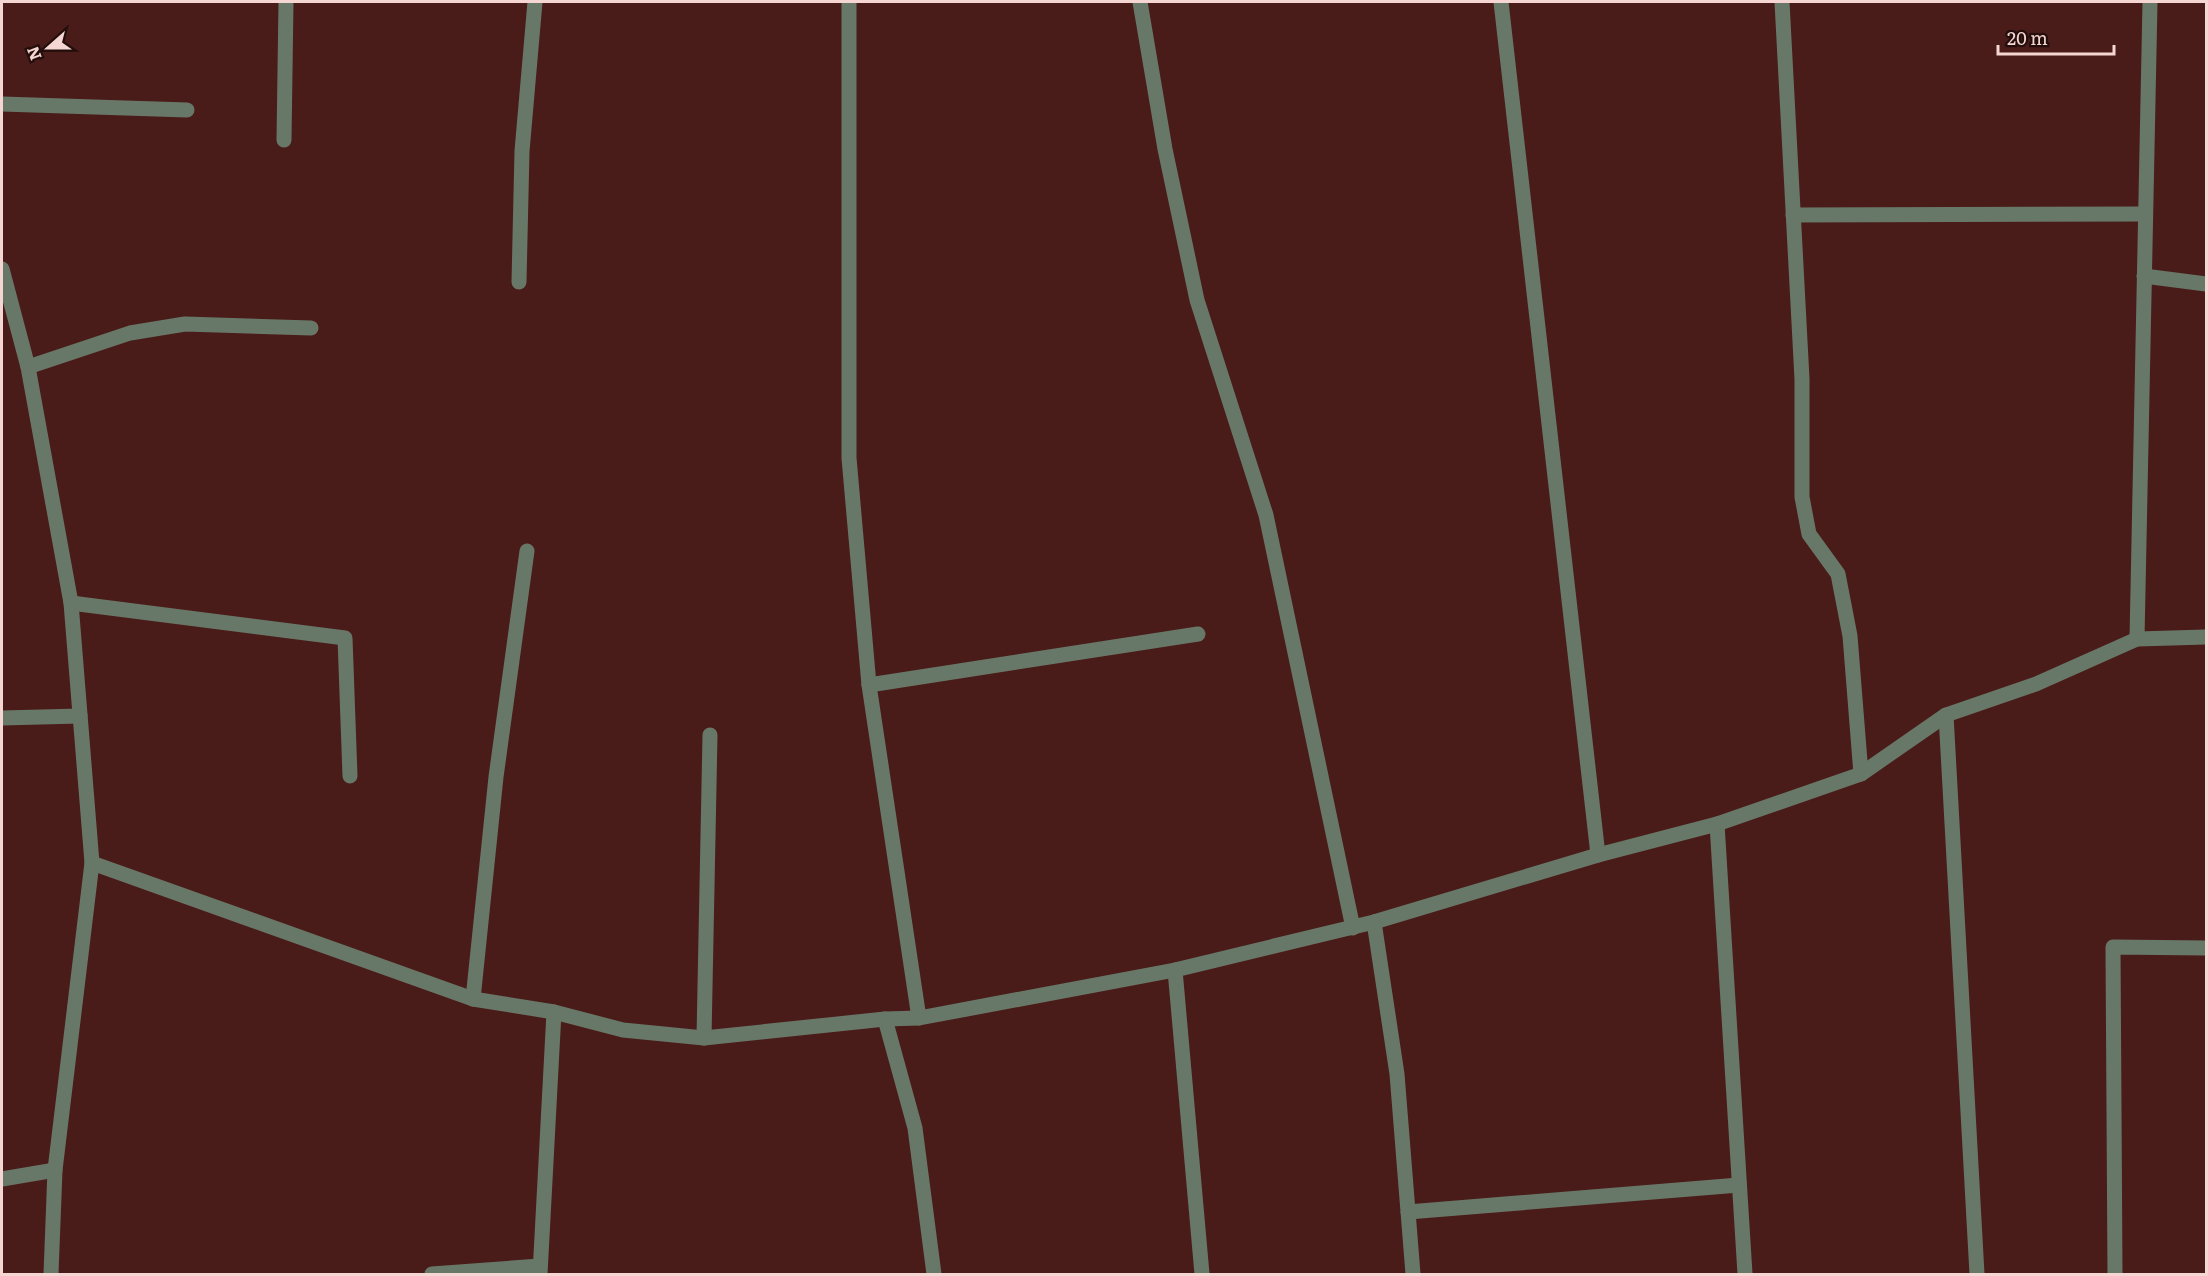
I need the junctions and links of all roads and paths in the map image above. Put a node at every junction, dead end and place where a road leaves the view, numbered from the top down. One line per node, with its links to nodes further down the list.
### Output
1 (286, 2): 10 (street)
2 (535, 2): 15 (street)
3 (849, 2): 24 (street)
4 (1140, 2): 35 (street)
5 (1501, 2): 32 (street)
6 (1782, 2): 12 (street)
7 (2150, 2): 11 (street)
8 (2, 104): 9 (street)
9 (187, 110)
10 (285, 140)
11 (2145, 213): 12 (street); 14 (street)
12 (1793, 215): 29 (street)
13 (2, 268): 18 (street)
14 (2144, 276): 16 (street); 23 (street)
15 (519, 282)
16 (2206, 284)
17 (311, 328): 18 (street)
18 (28, 367): 20 (street)
19 (528, 551): 38 (street)
20 (71, 603): 26 (street); 30 (street)
21 (1198, 634): 24 (street)
22 (2206, 637): 23 (street)
23 (2137, 639): 25 (street)
24 (869, 685): 40 (street)
25 (1946, 715): 29 (street); 54 (street)
26 (80, 716): 27 (street); 33 (street)
27 (2, 718)
28 (710, 735): 42 (street)
29 (1861, 774): 31 (street)
30 (350, 776)
31 (1717, 824): 32 (street); 45 (street)
32 (1598, 855): 34 (street)
33 (92, 862): 38 (street); 43 (street)
34 (1374, 922): 35 (street); 46 (street)
35 (1353, 928): 37 (street)
36 (2206, 948): 55 (street)
37 (1175, 970): 40 (street); 51 (street)
38 (473, 999): 39 (street)
39 (554, 1012): 42 (street); 47 (street)
40 (919, 1018): 41 (street)
41 (885, 1019): 42 (street); 50 (street)
42 (704, 1038)
43 (55, 1170): 44 (street); 48 (street)
44 (2, 1179)
45 (1739, 1185): 46 (street); 53 (street)
46 (1408, 1212): 52 (street)
47 (540, 1270): 49 (street)
48 (51, 1275)
49 (432, 1275)
50 (934, 1275)
51 (1202, 1275)
52 (1413, 1275)
53 (1745, 1275)
54 (1977, 1275)
55 (2115, 1275)

